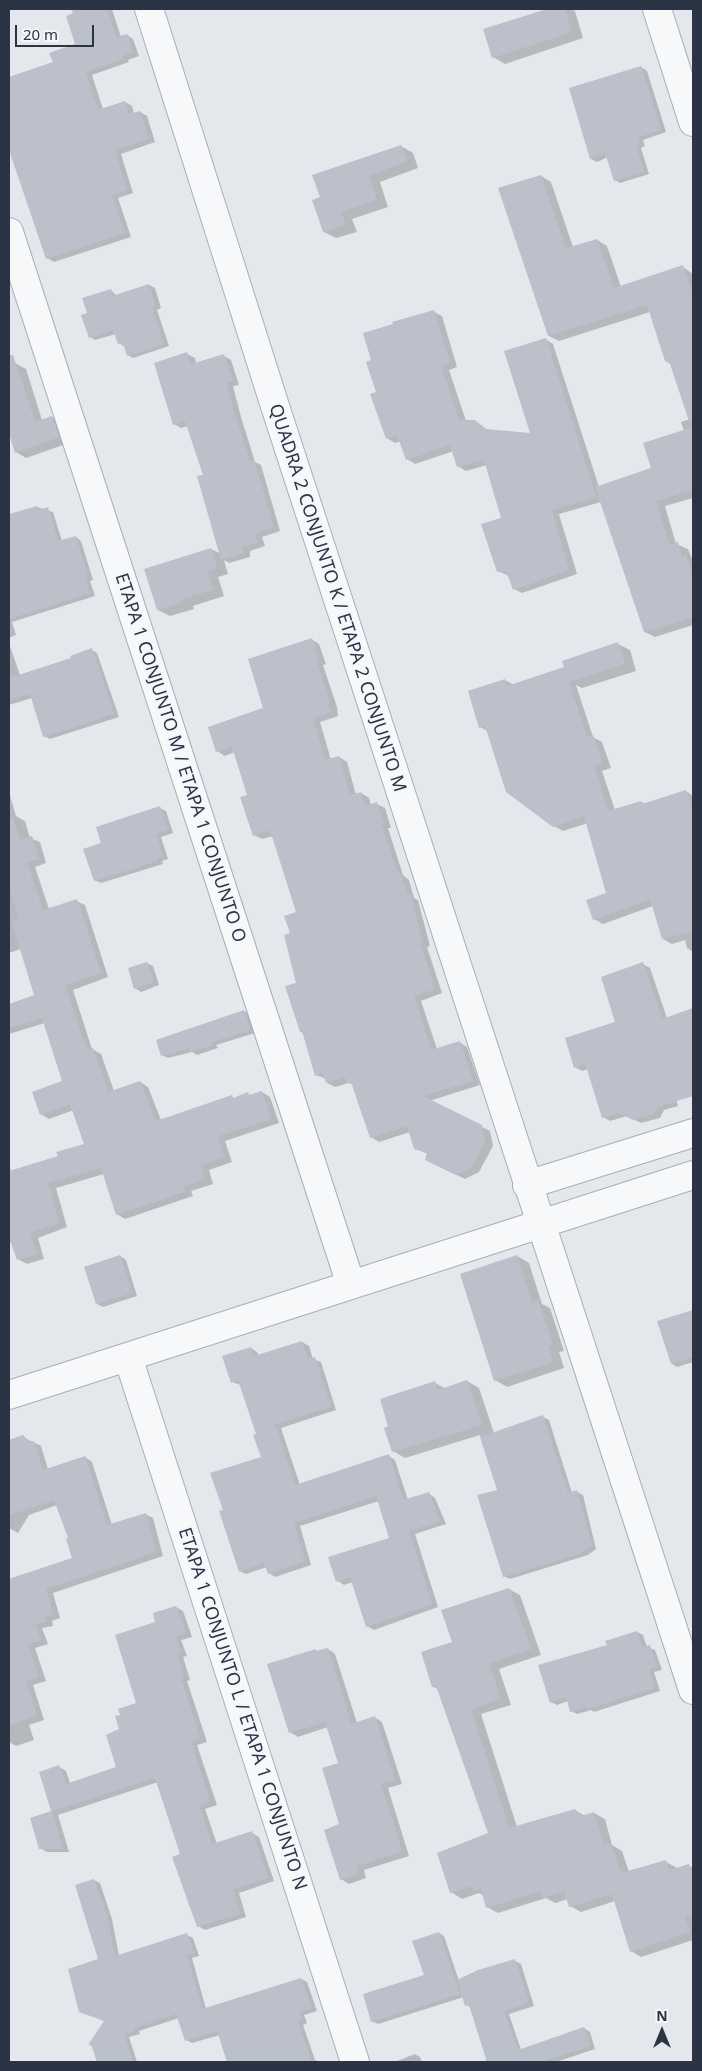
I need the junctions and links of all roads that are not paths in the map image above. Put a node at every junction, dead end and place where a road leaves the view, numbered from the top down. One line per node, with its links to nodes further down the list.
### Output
1 (149, 9): 7 (street, QUADRA 2 CONJUNTO K / ETAPA 2 CONJUNTO M)
2 (657, 9): 3 (street)
3 (693, 122)
4 (9, 232): 9 (street, ETAPA 1 CONJUNTO M / ETAPA 1 CONJUNTO O)
5 (693, 1133): 7 (street)
6 (693, 1175): 8 (street)
7 (528, 1185): 8 (street, QUADRA 2 CONJUNTO K / ETAPA 2 CONJUNTO M)
8 (540, 1224): 9 (street); 12 (street, QUADRA 2 CONJUNTO K / ETAPA 2 CONJUNTO M)
9 (351, 1285): 10 (street)
10 (128, 1357): 11 (street); 13 (street, ETAPA 1 CONJUNTO L / ETAPA 1 CONJUNTO N)
11 (9, 1395)
12 (693, 1690)
13 (355, 2062)

